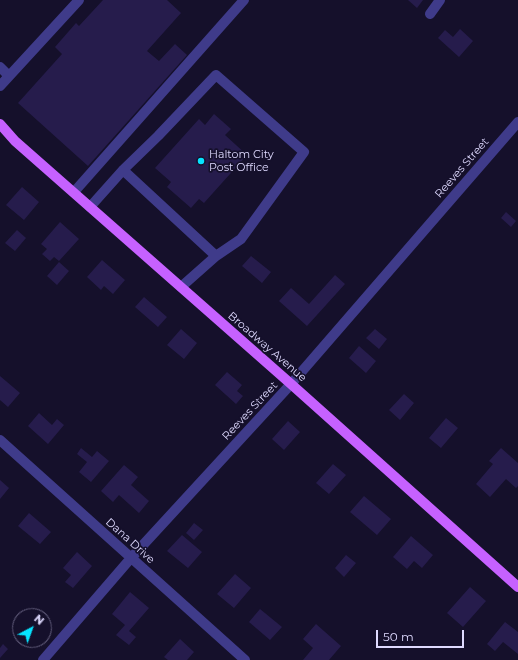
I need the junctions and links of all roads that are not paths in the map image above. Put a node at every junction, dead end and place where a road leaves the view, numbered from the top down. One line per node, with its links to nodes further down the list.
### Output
1 (79, 0): 6 (street)
2 (244, 0): 11 (street)
3 (440, 0): 4 (street)
4 (430, 14)
5 (0, 67): 6 (street)
6 (10, 76): 7 (street)
7 (0, 86)
8 (518, 122): 15 (street, Reeves Street)
9 (0, 124): 11 (main road, Broadway Avenue)
10 (122, 170): 12 (street); 13 (street); 13 (street)
11 (74, 192): 12 (main road, Broadway Avenue)
12 (90, 207): 14 (main road, Broadway Avenue)
13 (216, 256): 14 (street)
14 (181, 287): 15 (main road, Broadway Avenue)
15 (291, 384): 17 (street, Reeves Street); 18 (main road, Broadway Avenue)
16 (0, 440): 17 (street, Dana Drive)
17 (131, 558): 19 (street, Reeves Street); 20 (street, Dana Drive)
18 (518, 587)
19 (43, 660)
20 (245, 660)

